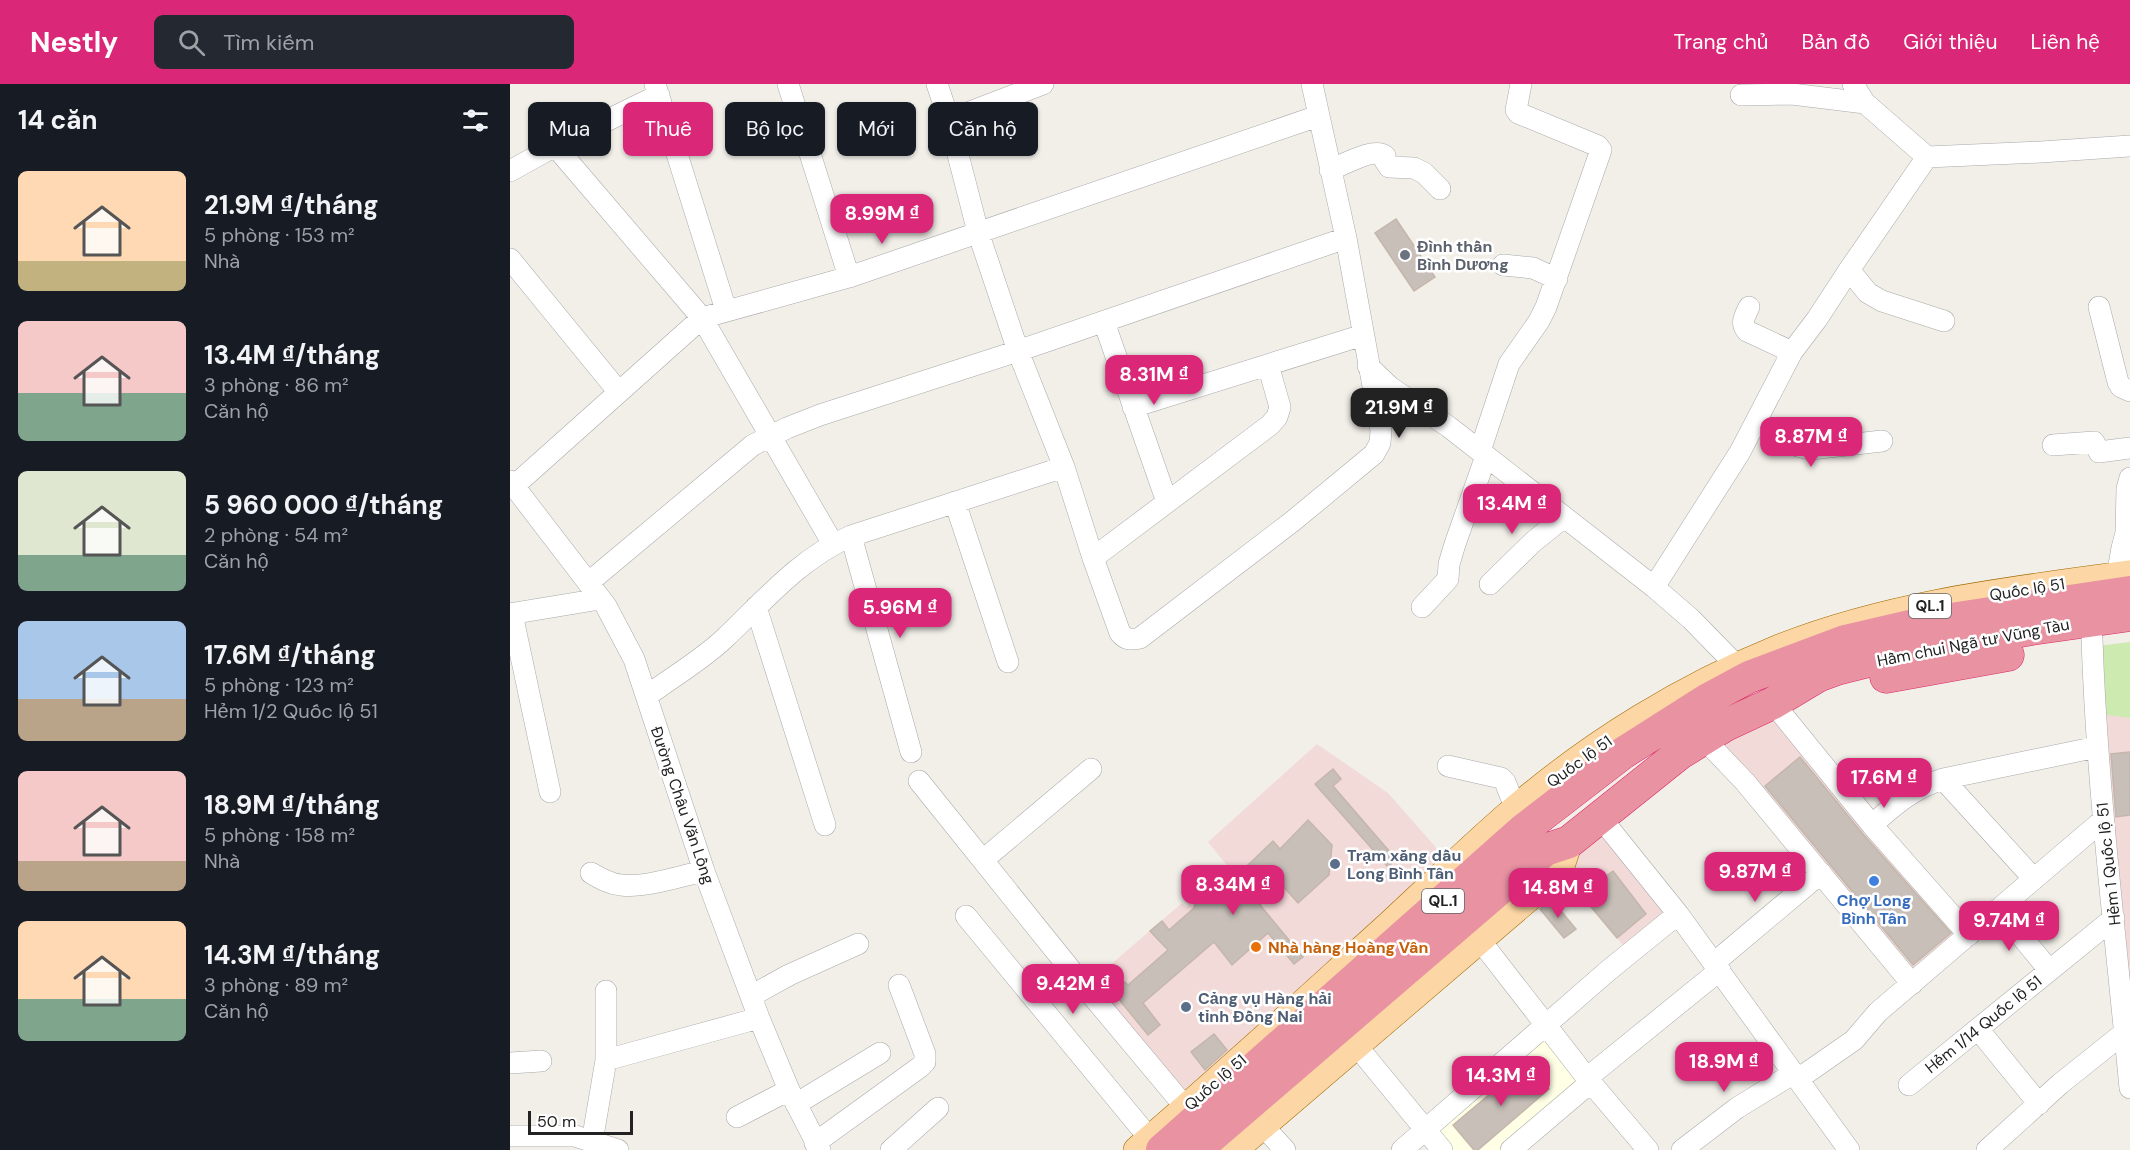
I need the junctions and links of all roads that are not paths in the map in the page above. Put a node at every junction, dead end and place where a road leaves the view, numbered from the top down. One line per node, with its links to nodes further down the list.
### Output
1 (788, 84): 27 (street)
2 (938, 84): 9 (street)
3 (1043, 84): 10 (street)
4 (1312, 84): 13 (street)
5 (1521, 84): 28 (street)
6 (1853, 84): 11 (street)
7 (657, 90): 12 (street); 31 (street)
8 (1741, 95): 11 (street)
9 (944, 102)
10 (996, 102)
11 (1865, 103): 18 (street)
12 (611, 115)
13 (1318, 116): 19 (street); 22 (street)
14 (2130, 146): 18 (street)
15 (537, 156): 20 (street)
16 (564, 156): 32 (street)
17 (958, 156): 22 (street)
18 (1927, 157): 26 (street)
19 (1330, 170): 21 (street); 23 (street)
20 (510, 171)
21 (1440, 189)
22 (978, 232): 27 (street); 36 (street)
23 (1346, 238): 34 (street); 35 (street)
24 (510, 260): 40 (street)
25 (1503, 265): 28 (street)
26 (1849, 270): 33 (street); 37 (street)
27 (849, 277): 31 (street)
28 (1557, 279): 48 (street)
29 (1749, 306): 37 (street)
30 (2099, 307): 41 (street)
31 (726, 310): 32 (street)
32 (702, 318): 40 (street); 44 (street)
33 (1944, 321)
34 (1104, 322): 36 (street); 42 (street)
35 (1363, 335): 38 (street); 39 (street)
36 (1018, 351): 44 (street); 49 (street)
37 (1792, 352): 43 (street)
38 (1268, 365): 42 (street); 53 (street)
39 (1368, 366): 48 (street); 56 (street)
40 (618, 391): 51 (street)
41 (2130, 391)
42 (1133, 407): 53 (street)
43 (1757, 421): 45 (street); 59 (street)
44 (770, 436): 55 (street); 60 (street)
45 (1882, 441)
46 (2053, 445): 47 (street)
47 (2130, 448)
48 (1483, 453): 54 (street); 62 (street)
49 (1065, 466): 52 (street); 56 (street)
50 (2130, 478): 57 (street)
51 (512, 483): 60 (street, Đường Châu Văn Lồng)
52 (955, 502): 55 (street); 67 (street)
53 (1167, 502): 56 (street)
54 (1564, 517): 58 (street); 59 (street)
55 (842, 540): 61 (street); 74 (street)
56 (1093, 558)
57 (2126, 581): 68 (highway, Quốc lộ 51 / QL.1)
58 (1490, 584)
59 (1654, 587): 68 (street)
60 (594, 591): 63 (street); 70 (street, Đường Châu Văn Lồng)
61 (756, 607): 70 (street); 83 (street)
62 (1422, 607)
63 (511, 614): 79 (street)
64 (2130, 615): 69 (highway, Hầm chui Ngã tư Vũng Tàu / QL.1)
65 (2130, 634): 66 (highway)
66 (2092, 639): 69 (highway); 73 (street, Hẻm 1 Quốc lộ 51)
67 (1008, 662)
68 (1741, 673): 80 (main road, Quốc lộ 51 / QL.1); 123 (highway, Quốc lộ 51 / QL.1)
69 (1818, 676): 71 (highway, Quốc lộ 51 / QL.1)
70 (647, 696): 87 (street, Đường Châu Văn Lồng)
71 (1773, 703): 72 (highway, Quốc lộ 51 / QL.1); 84 (street)
72 (1704, 738): 81 (highway, Quốc lộ 51 / QL.1); 89 (street)
73 (2097, 747): 77 (street); 82 (street, Hẻm 1 Quốc lộ 51)
74 (911, 752)
75 (1448, 766): 80 (street)
76 (1091, 769): 86 (street)
77 (1942, 779): 84 (street); 90 (street)
78 (919, 781): 86 (street)
79 (550, 792)
80 (1516, 808): 123 (main road, Quốc lộ 51 / QL.1)
81 (1600, 817): 85 (highway, Quốc lộ 51 / QL.1); 92 (street)
82 (2103, 820): 90 (street); 94 (street, Hẻm 1 Quốc lộ 51)
83 (825, 825)
84 (1872, 825): 95 (street)
85 (1569, 842): 96 (main road, Quốc lộ 51 / QL.1); 121 (highway, Quốc lộ 51 / QL.1)
86 (983, 860): 123 (street)
87 (704, 871): 88 (street); 104 (street, Đường Châu Văn Lồng)
88 (591, 873)
89 (1821, 873): 98 (street); 101 (street)
90 (2034, 879): 91 (street)
91 (1999, 909): 95 (street); 99 (street)
92 (1678, 914): 98 (street); 106 (street)
93 (966, 916): 128 (street)
94 (2114, 918): 99 (street, Hẻm 1/14 Quốc lộ 51); 100 (street, Hẻm 1 Quốc lộ 51)
95 (1969, 935): 101 (street)
96 (1479, 939): 106 (street); 109 (main road, Quốc lộ 51 / QL.1)
97 (858, 944): 104 (street)
98 (1717, 966): 114 (street); 115 (street)
99 (2049, 970): 107 (street, Hẻm 1/14 Quốc lộ 51)
100 (2125, 983): 108 (street, Hẻm 1 Quốc lộ 51)
101 (1912, 984): 114 (street)
102 (899, 985): 127 (street)
103 (606, 991): 111 (street)
104 (751, 996): 105 (street, Đường Châu Văn Lồng)
105 (759, 1018): 111 (street); 118 (street, Đường Châu Văn Lồng)
106 (1546, 1026): 115 (street); 124 (street)
107 (1978, 1029): 116 (street, Hẻm 1/14 Quốc lộ 51); 119 (street)
108 (2125, 1032): 117 (street, Hẻm 1 Quốc lộ 51); 119 (street)
109 (1356, 1045): 121 (main road, Quốc lộ 51 / QL.1); 124 (street)
110 (880, 1053): 118 (street)
111 (606, 1060): 126 (street)
112 (542, 1061): 113 (street)
113 (510, 1063)
114 (1796, 1076): 129 (street); 138 (street)
115 (1589, 1080): 136 (street); 137 (street)
116 (1909, 1085)
117 (2130, 1088)
118 (792, 1097): 122 (street); 127 (street, Đường Châu Văn Lồng)
119 (2039, 1104): 139 (street)
120 (938, 1108): 131 (street)
121 (1254, 1116): 123 (highway, Quốc lộ 51 / QL.1); 132 (main road, Quốc lộ 51 / QL.1); 133 (street)
122 (737, 1117)
123 (1192, 1126): 128 (highway, Quốc lộ 51 / QL.1)
124 (1425, 1130): 134 (street); 135 (street)
125 (510, 1136): 126 (street)
126 (591, 1142): 130 (street)
127 (818, 1146)
128 (1150, 1146)
129 (1840, 1146)
130 (618, 1150)
131 (891, 1150)
132 (1234, 1150)
133 (1285, 1150)
134 (1402, 1150)
135 (1442, 1150)
136 (1511, 1150)
137 (1648, 1150)
138 (1682, 1150)
139 (1987, 1150)

